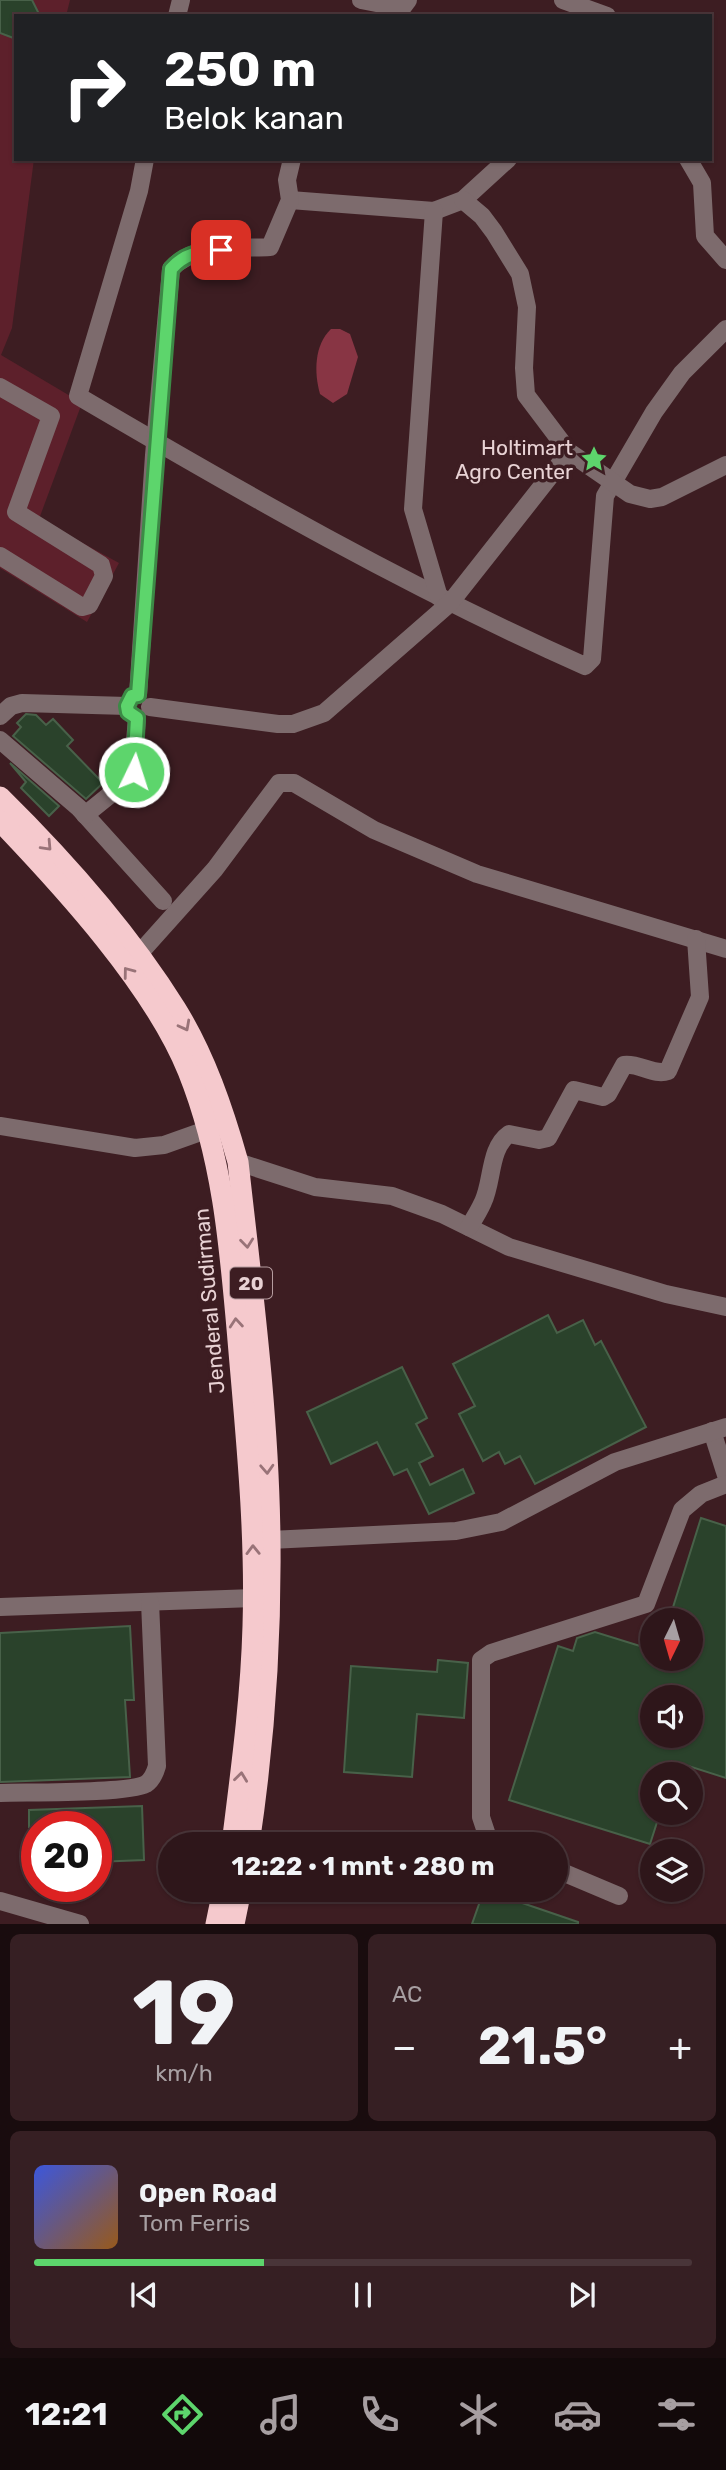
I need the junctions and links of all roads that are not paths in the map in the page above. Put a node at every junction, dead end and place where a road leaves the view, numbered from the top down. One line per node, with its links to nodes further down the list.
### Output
1 (361, 0): 2 (street)
2 (408, 0)
3 (563, 0): 4 (street)
4 (602, 14)
5 (145, 161): 15 (street)
6 (292, 161): 9 (street)
7 (506, 161): 10 (street)
8 (689, 161): 12 (street)
9 (290, 200): 11 (street); 15 (street)
10 (463, 200): 11 (street); 16 (street)
11 (434, 211): 20 (street)
12 (726, 260)
13 (726, 329): 18 (street)
14 (0, 387): 19 (street)
15 (158, 440): 20 (street); 21 (street)
16 (569, 452): 18 (street); 20 (street)
17 (726, 465): 18 (street)
18 (612, 484): 20 (street)
19 (0, 556)
20 (444, 600): 21 (street)
21 (138, 706): 22 (street); 25 (street)
22 (0, 716)
23 (0, 740): 25 (street)
24 (0, 796): 30 (highway, 20, one-way to 30)
25 (85, 815): 27 (street)
26 (0, 821): 32 (highway, Jenderal Sudirman / 20, one-way to 26)
27 (163, 901)
28 (696, 939): 29 (street); 30 (street); 34 (street)
29 (726, 949)
30 (138, 955): 33 (highway, 20, one-way to 33)
31 (0, 1126): 32 (street)
32 (209, 1129): 40 (highway, Jenderal Sudirman / 20, one-way to 32)
33 (238, 1162): 34 (street); 39 (highway, 20, one-way to 39)
34 (469, 1227): 35 (street)
35 (726, 1307)
36 (719, 1429): 37 (street); 39 (street)
37 (726, 1475)
38 (726, 1484): 46 (street)
39 (270, 1540): 45 (highway, 20)
40 (254, 1598): 41 (street); 44 (highway, Jenderal Sudirman / 20, one-way to 40)
41 (150, 1602): 42 (street); 43 (street)
42 (0, 1607)
43 (0, 1793)
44 (234, 1832)
45 (251, 1832)
46 (486, 1832)
47 (568, 1874): 48 (street)
48 (619, 1896)
49 (0, 1901): 52 (street)
50 (220, 1902): 53 (highway)
51 (239, 1902): 54 (highway)
52 (80, 1924)
53 (215, 1924)
54 (234, 1924)

